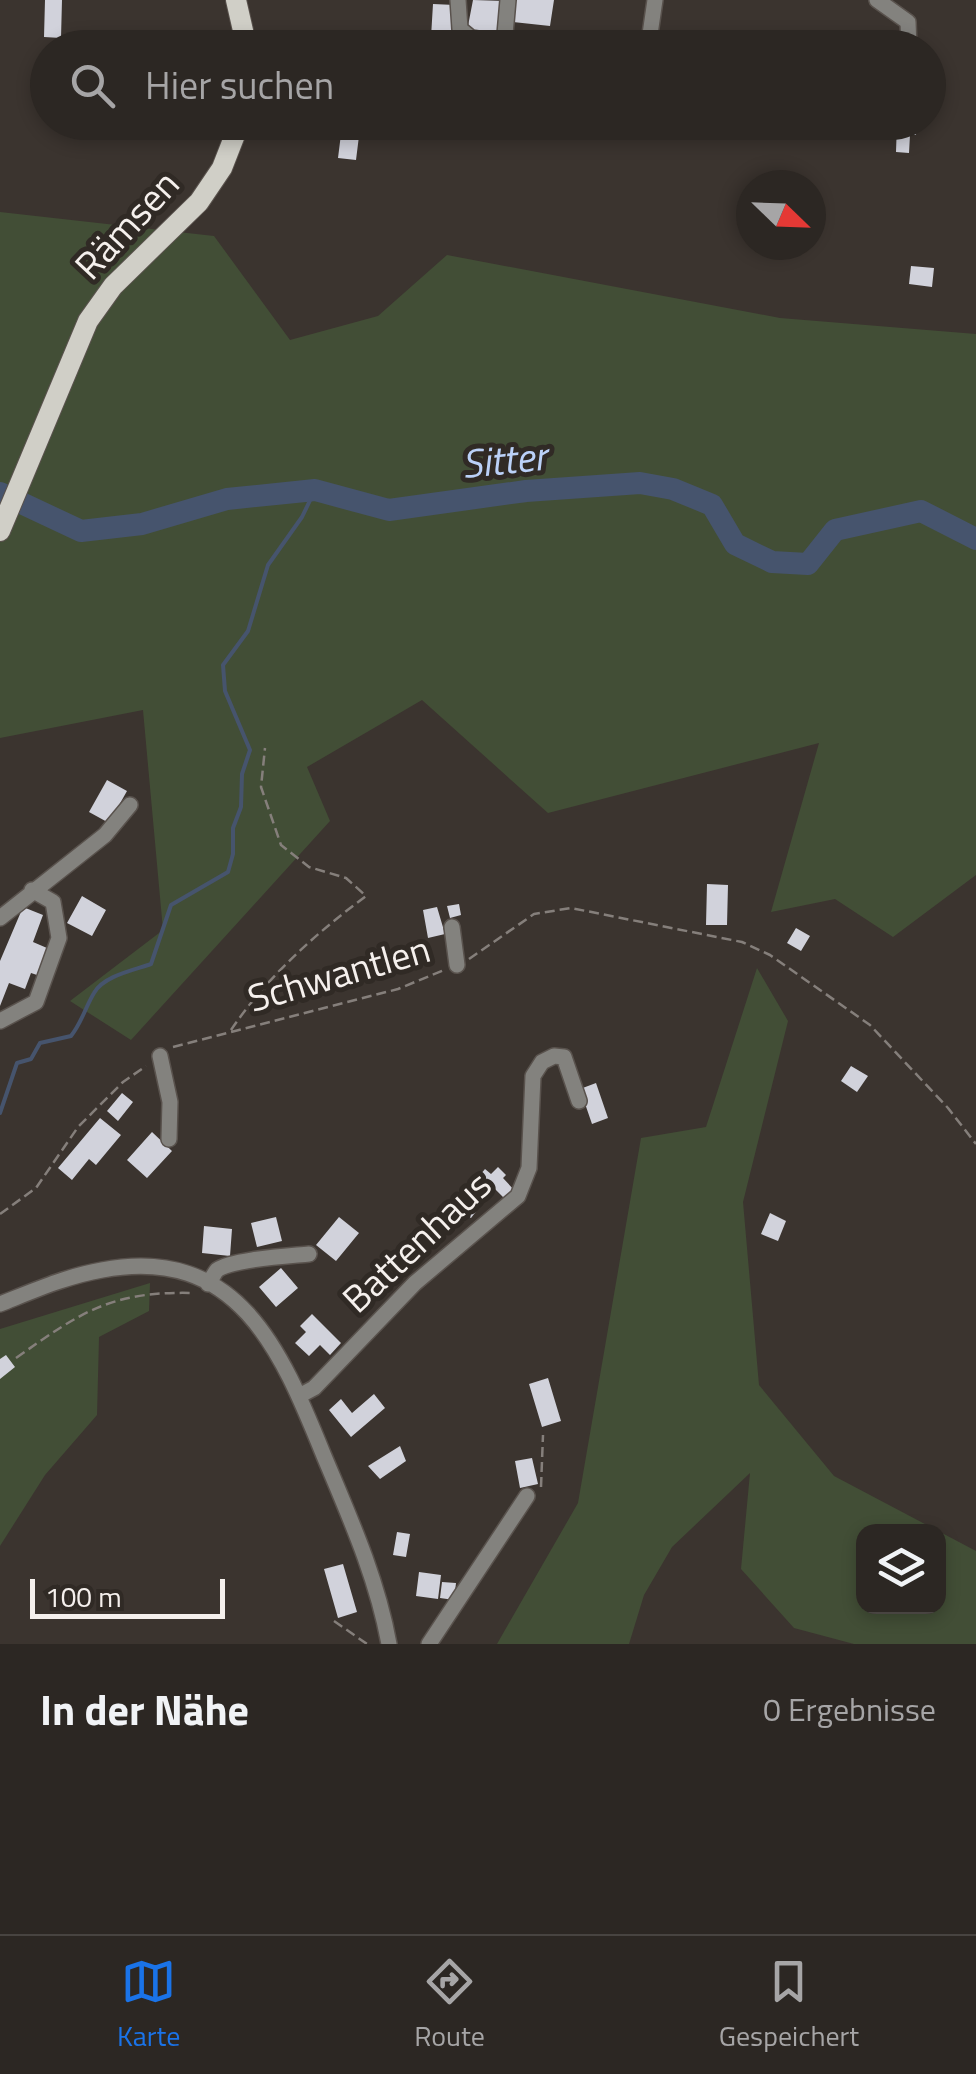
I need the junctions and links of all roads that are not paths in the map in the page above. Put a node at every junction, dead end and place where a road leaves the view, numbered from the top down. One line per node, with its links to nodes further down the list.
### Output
1 (236, 0): 6 (main road)
2 (458, 0): 7 (street)
3 (508, 0): 8 (street)
4 (655, 0): 9 (street)
5 (876, 0): 10 (street)
6 (242, 30)
7 (461, 30)
8 (505, 30)
9 (651, 30)
10 (908, 30)
11 (233, 140): 12 (main road, Rämsen)
12 (0, 531)
13 (130, 806): 14 (street)
14 (32, 890): 15 (street); 18 (street)
15 (0, 918)
16 (452, 927): 17 (street)
17 (457, 965)
18 (0, 1021)
19 (160, 1056): 21 (street)
20 (578, 1101): 25 (street, Battenhaus)
21 (170, 1139)
22 (309, 1254): 23 (street)
23 (215, 1288): 24 (street); 25 (street)
24 (0, 1304)
25 (300, 1396): 27 (street)
26 (527, 1496): 28 (street)
27 (389, 1644)
28 (429, 1644)

